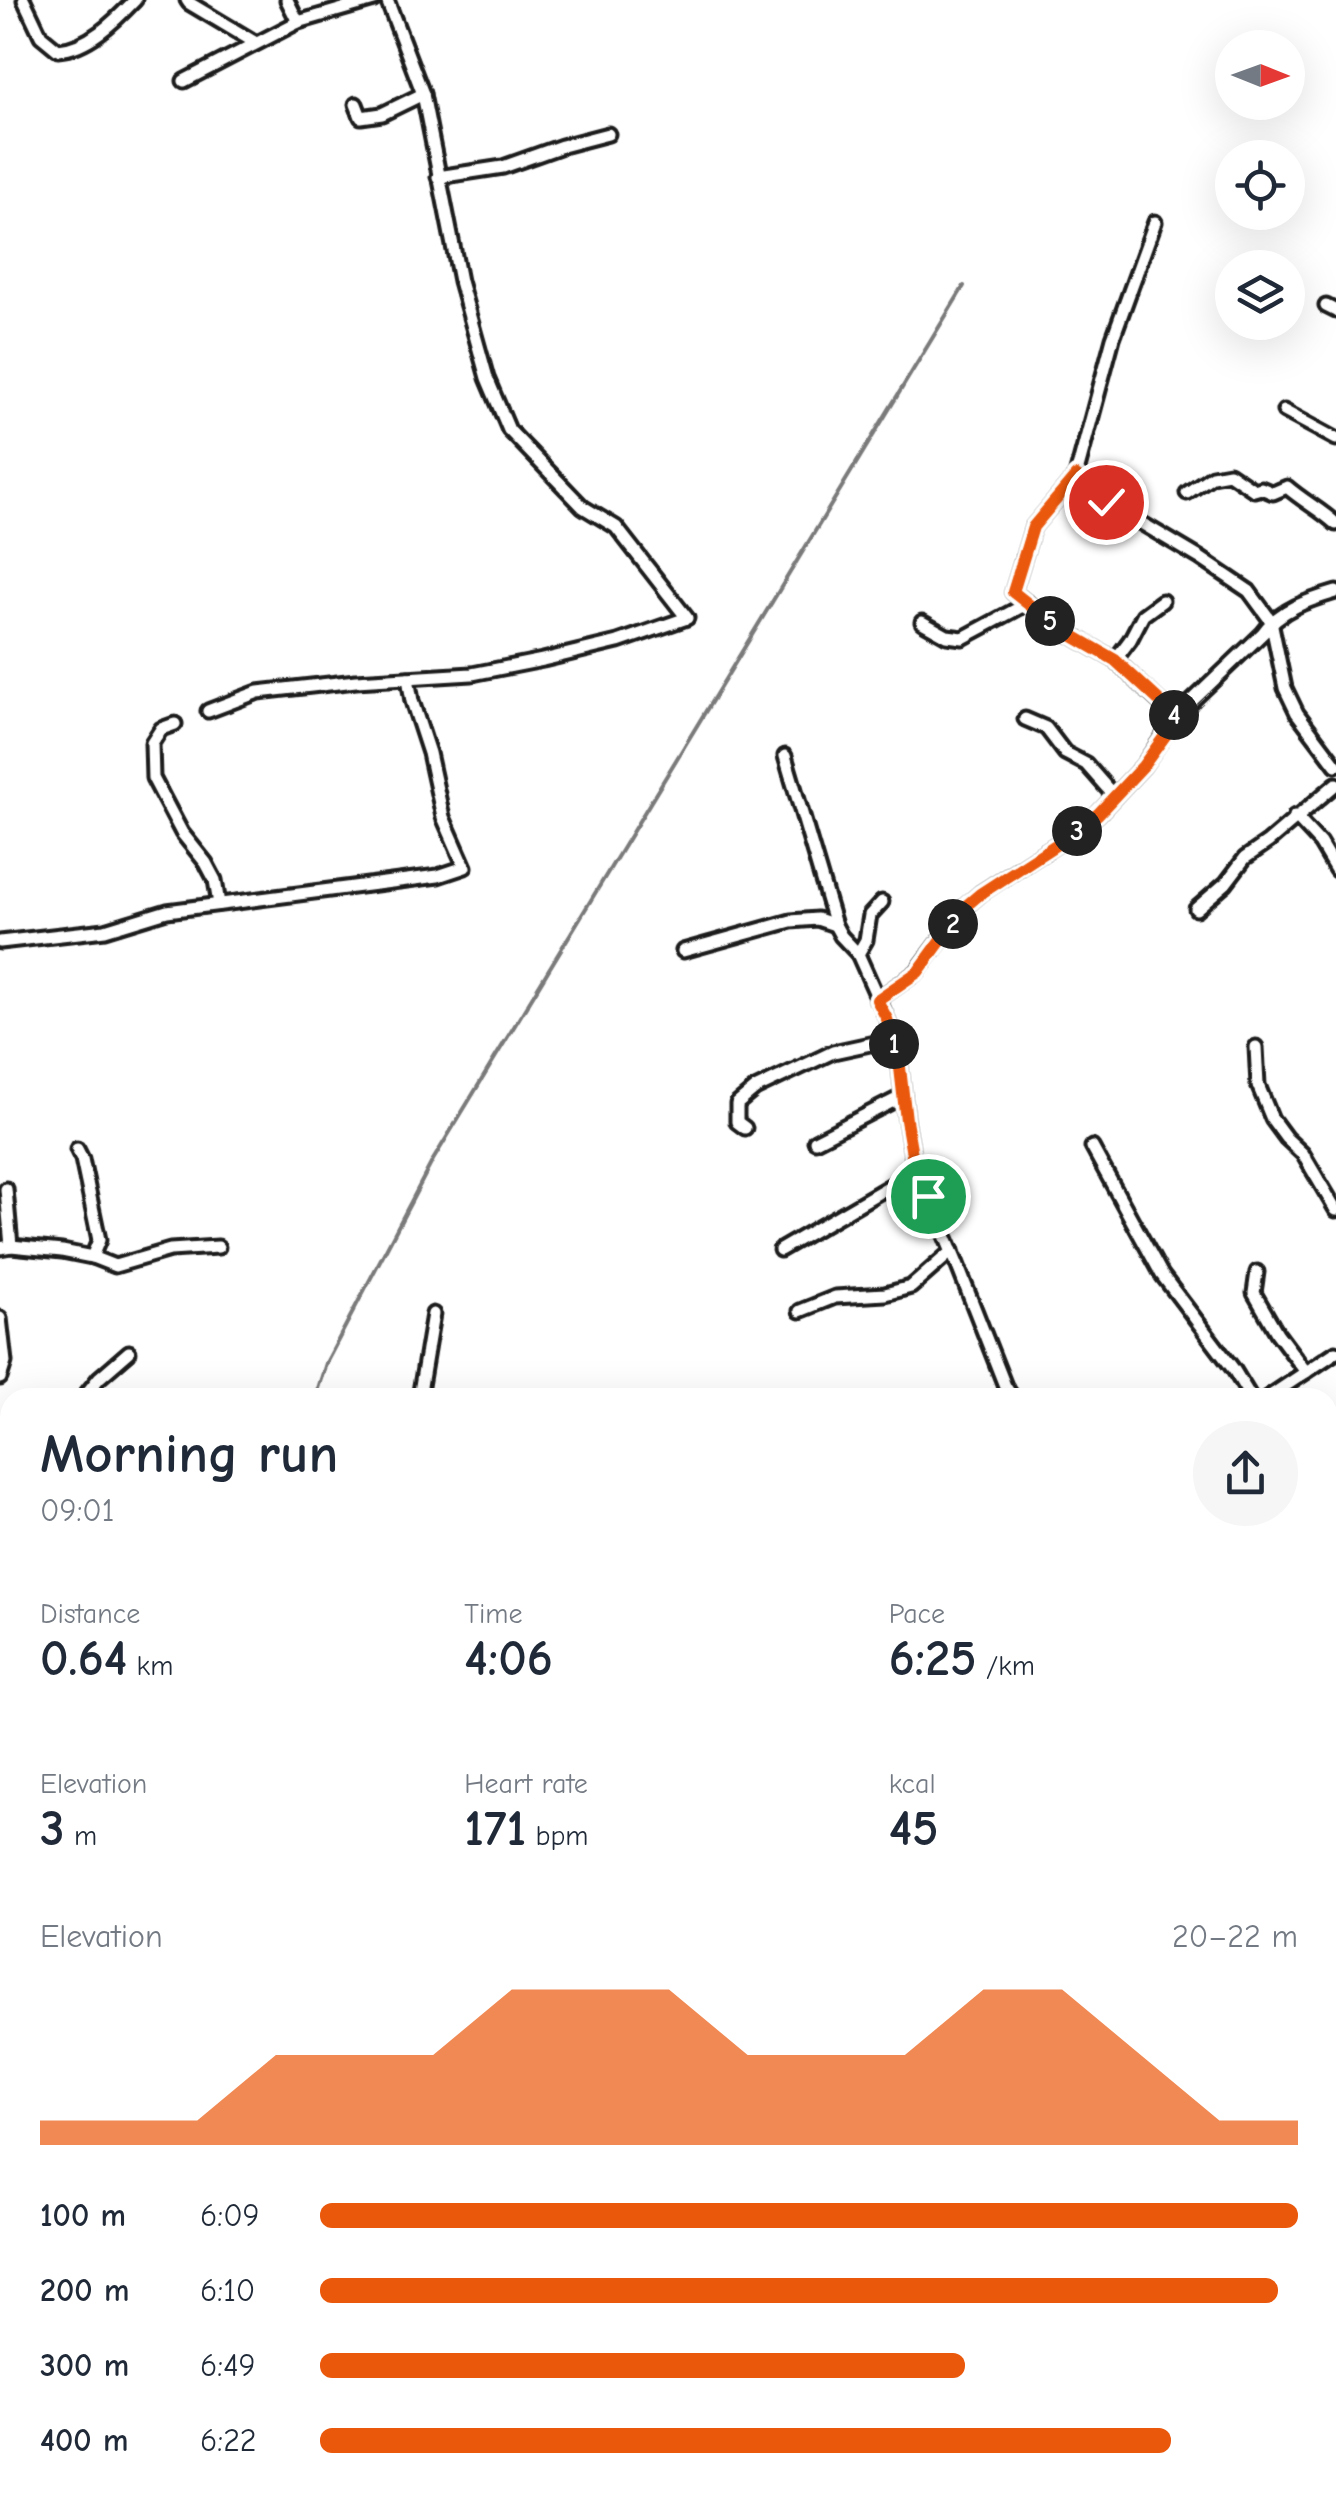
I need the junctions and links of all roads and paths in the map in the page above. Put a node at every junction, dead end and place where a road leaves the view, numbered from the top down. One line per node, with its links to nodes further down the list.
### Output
1 (24, 0): 2 (street)
2 (135, 0)
3 (188, 0): 8 (street)
4 (287, 0): 7 (street)
5 (374, 0): 7 (street)
6 (387, 0): 10 (street)
7 (298, 22): 8 (street)
8 (256, 43): 9 (street)
9 (184, 81)
10 (423, 94): 11 (street); 13 (street)
11 (356, 104)
12 (608, 134): 13 (street)
13 (438, 177): 26 (street)
14 (1154, 222): 17 (street)
15 (1284, 411): 16 (street)
16 (1336, 439)
17 (1076, 476): 22 (street); 23 (street)
18 (1187, 493): 19 (street)
19 (1336, 524)
20 (1336, 592): 23 (street)
21 (1162, 602): 25 (street)
22 (1028, 603): 24 (street); 25 (street)
23 (1271, 621): 29 (street); 32 (street)
24 (922, 622)
25 (1115, 660): 29 (street)
26 (408, 678): 27 (street); 38 (street)
27 (208, 712)
28 (1025, 718): 34 (street)
29 (1178, 718): 34 (street)
30 (174, 724): 38 (street)
31 (784, 756): 40 (street)
32 (1336, 765)
33 (1336, 784): 35 (street)
34 (1114, 796): 44 (street)
35 (1296, 816): 36 (street); 39 (street)
36 (1336, 870)
37 (882, 902): 43 (street)
38 (218, 904): 41 (street)
39 (1196, 909)
40 (835, 925): 42 (street); 43 (street)
41 (0, 942)
42 (683, 951)
43 (858, 954): 44 (street)
44 (877, 1000): 45 (street)
45 (893, 1038): 47 (street); 48 (street)
46 (1256, 1047): 54 (street)
47 (903, 1096): 49 (street); 52 (street)
48 (745, 1128)
49 (815, 1141)
50 (1092, 1147): 71 (street)
51 (77, 1149): 59 (street)
52 (919, 1174): 57 (street); 58 (street)
53 (6, 1190): 55 (street)
54 (1336, 1210)
55 (5, 1247): 59 (street)
56 (218, 1248): 59 (street)
57 (780, 1250)
58 (952, 1251): 61 (street); 70 (street)
59 (92, 1257)
60 (1258, 1272): 66 (street)
61 (800, 1311)
62 (433, 1314): 69 (street)
63 (0, 1318): 67 (street)
64 (129, 1352): 68 (street)
65 (1336, 1352): 66 (street)
66 (1306, 1372): 72 (street)
67 (0, 1378)
68 (90, 1388)
69 (421, 1388)
70 (1006, 1388)
71 (1245, 1388)
72 (1282, 1388)

